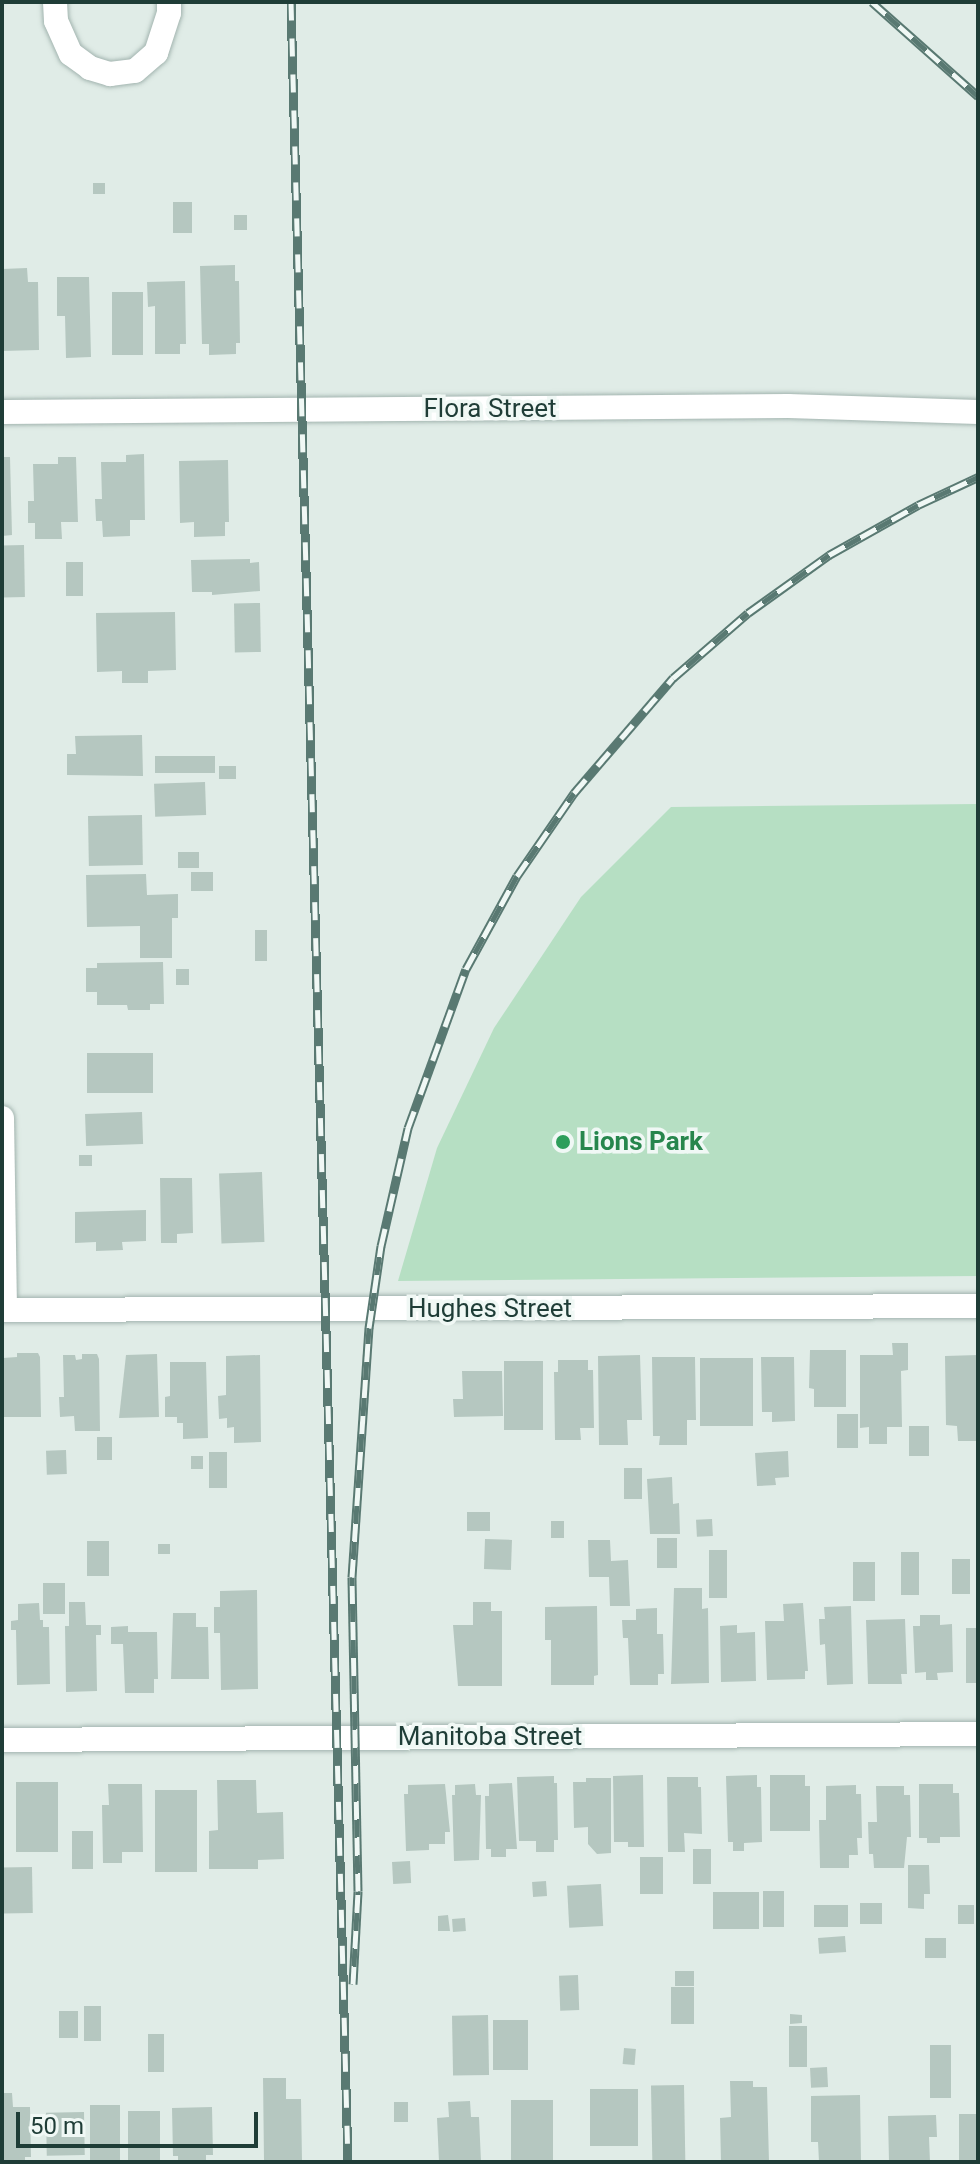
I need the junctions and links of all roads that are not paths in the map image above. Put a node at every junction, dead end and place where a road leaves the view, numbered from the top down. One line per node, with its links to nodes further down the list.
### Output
1 (55, 2): 2 (street)
2 (169, 2)
3 (2, 412): 4 (street, Flora Street)
4 (978, 412)
5 (2, 1118): 7 (street)
6 (978, 1306): 7 (street, Hughes Street)
7 (3, 1310)
8 (978, 1734): 9 (street, Manitoba Street)
9 (2, 1740)

